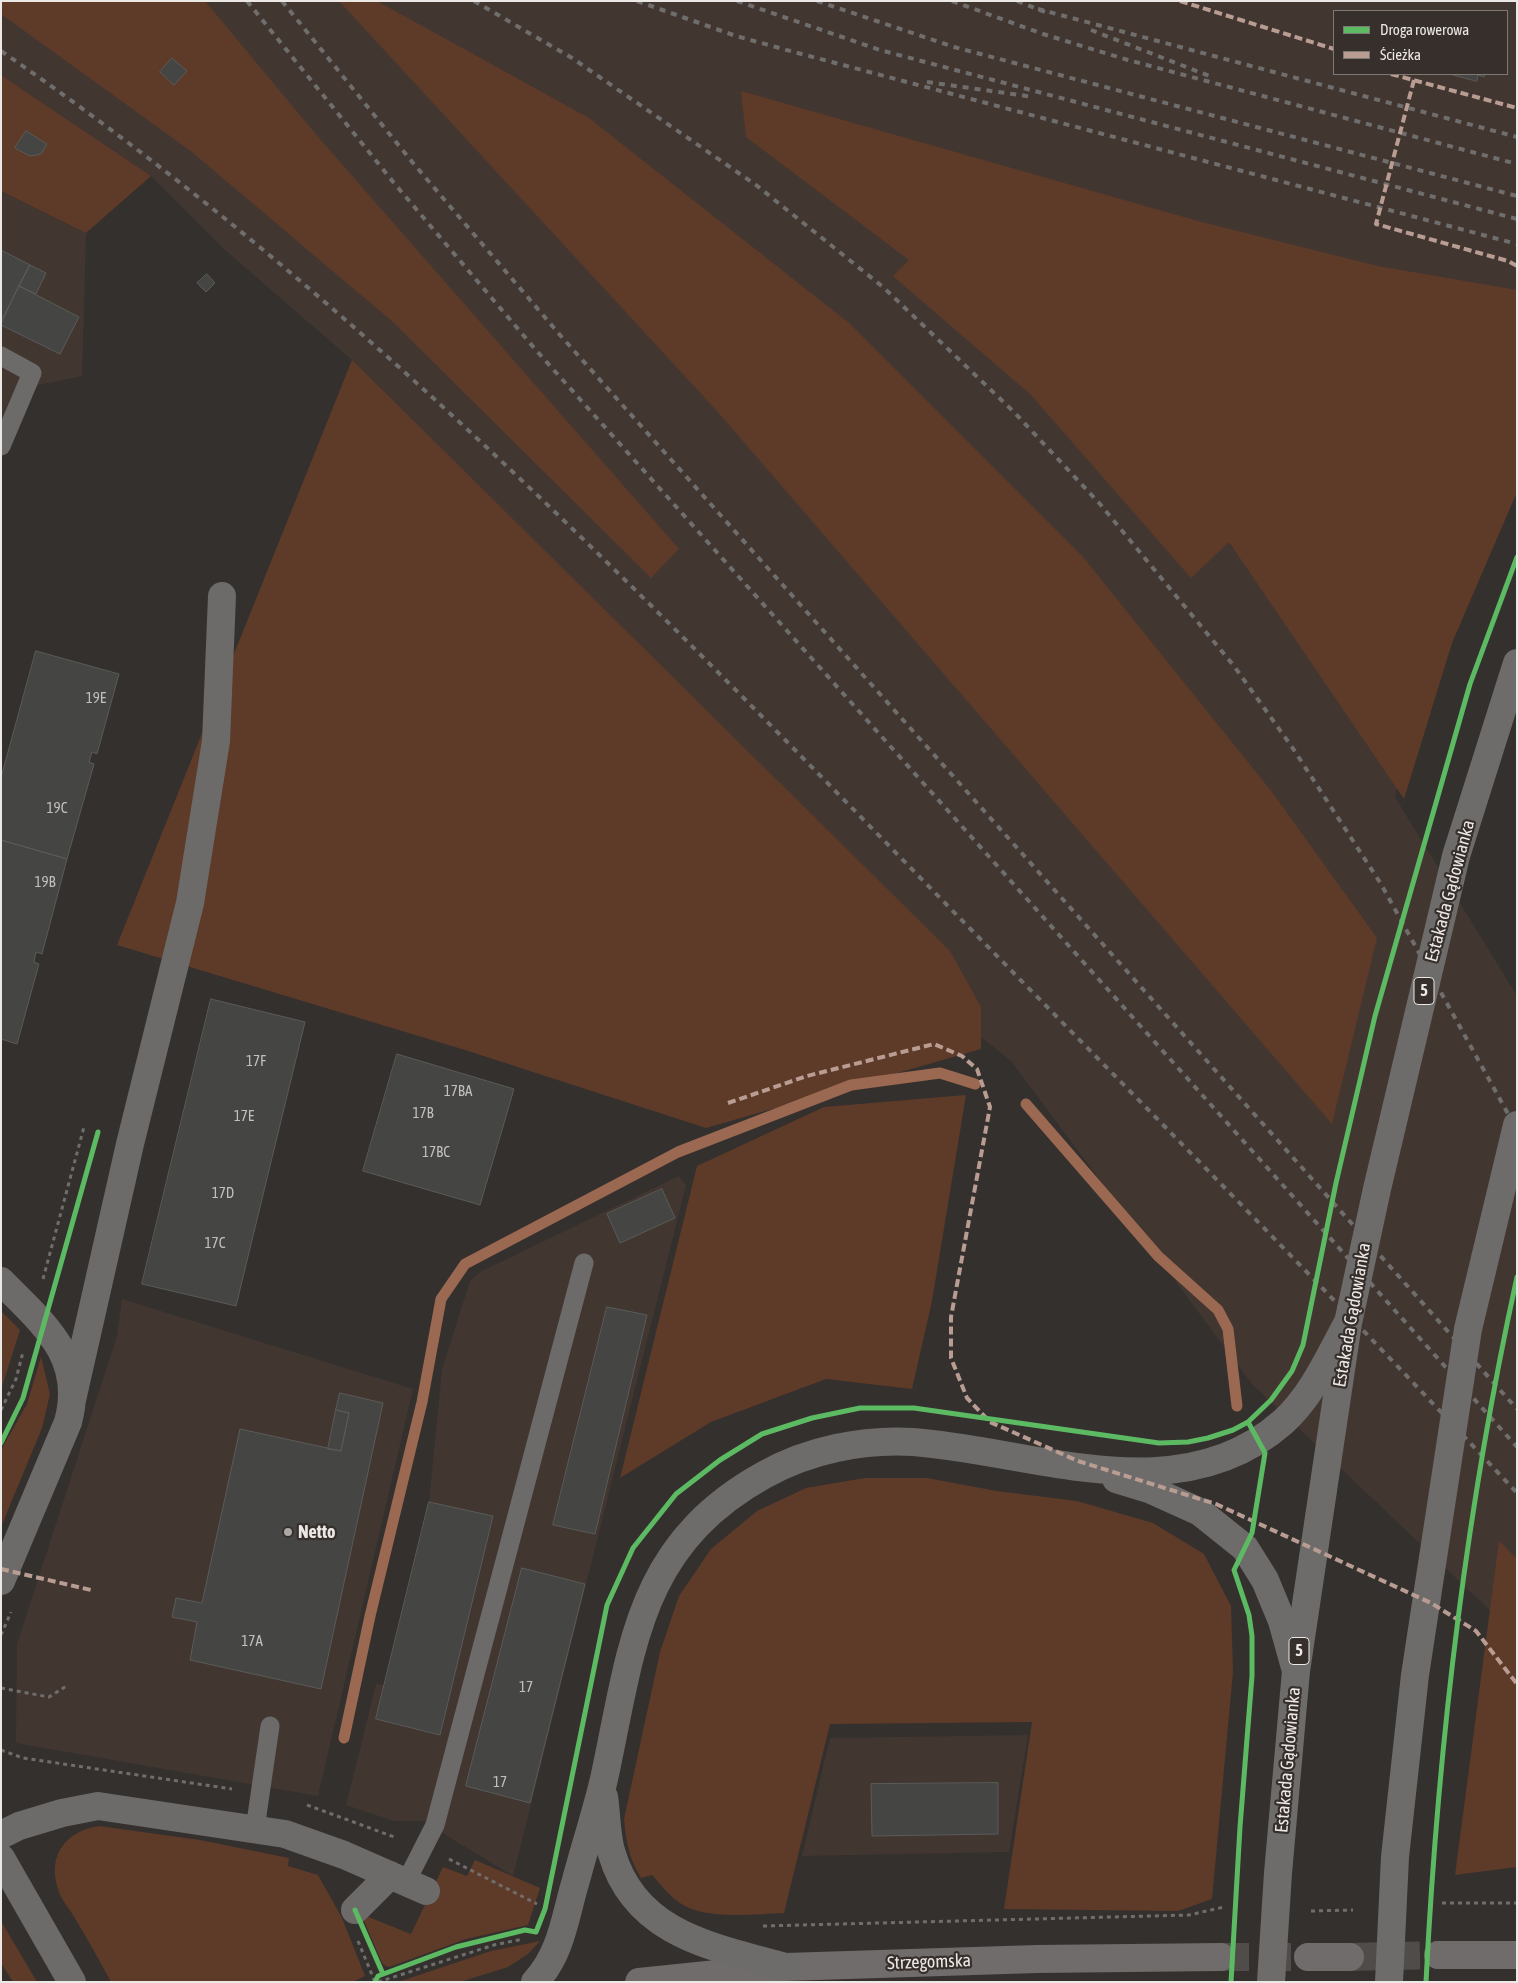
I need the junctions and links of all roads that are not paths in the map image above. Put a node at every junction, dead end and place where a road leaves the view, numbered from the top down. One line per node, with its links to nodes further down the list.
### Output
1 (1, 356): 2 (lane)
2 (1, 446)
3 (222, 596): 9 (street)
4 (1517, 663): 8 (main road, Estakada Gądowianka / 5, bridge)
5 (1517, 1125): 30 (main road, bridge)
6 (584, 1263): 18 (lane)
7 (1, 1281): 9 (street)
8 (1348, 1323): 10 (main road); 12 (main road, Estakada Gądowianka / 5, bridge)
9 (72, 1400): 11 (street)
10 (1084, 1468): 12 (main road); 14 (main road)
11 (1, 1581)
12 (1296, 1671): 29 (main road, Estakada Gądowianka / 5, bridge)
13 (270, 1726): 15 (lane)
14 (603, 1783): 25 (main road); 27 (main road)
15 (255, 1829): 16 (street); 18 (street)
16 (1, 1835)
17 (1, 1858): 26 (street)
18 (407, 1883): 19 (street)
19 (355, 1910)
20 (1438, 1955): 21 (main road)
21 (1517, 1955)
22 (1221, 1957): 25 (main road, Strzegomska)
23 (1308, 1957): 24 (main road)
24 (1350, 1957)
25 (785, 1967): 28 (main road, Strzegomska)
26 (72, 1982)
27 (535, 1982)
28 (639, 1982)
29 (1271, 1982)
30 (1389, 1982)

